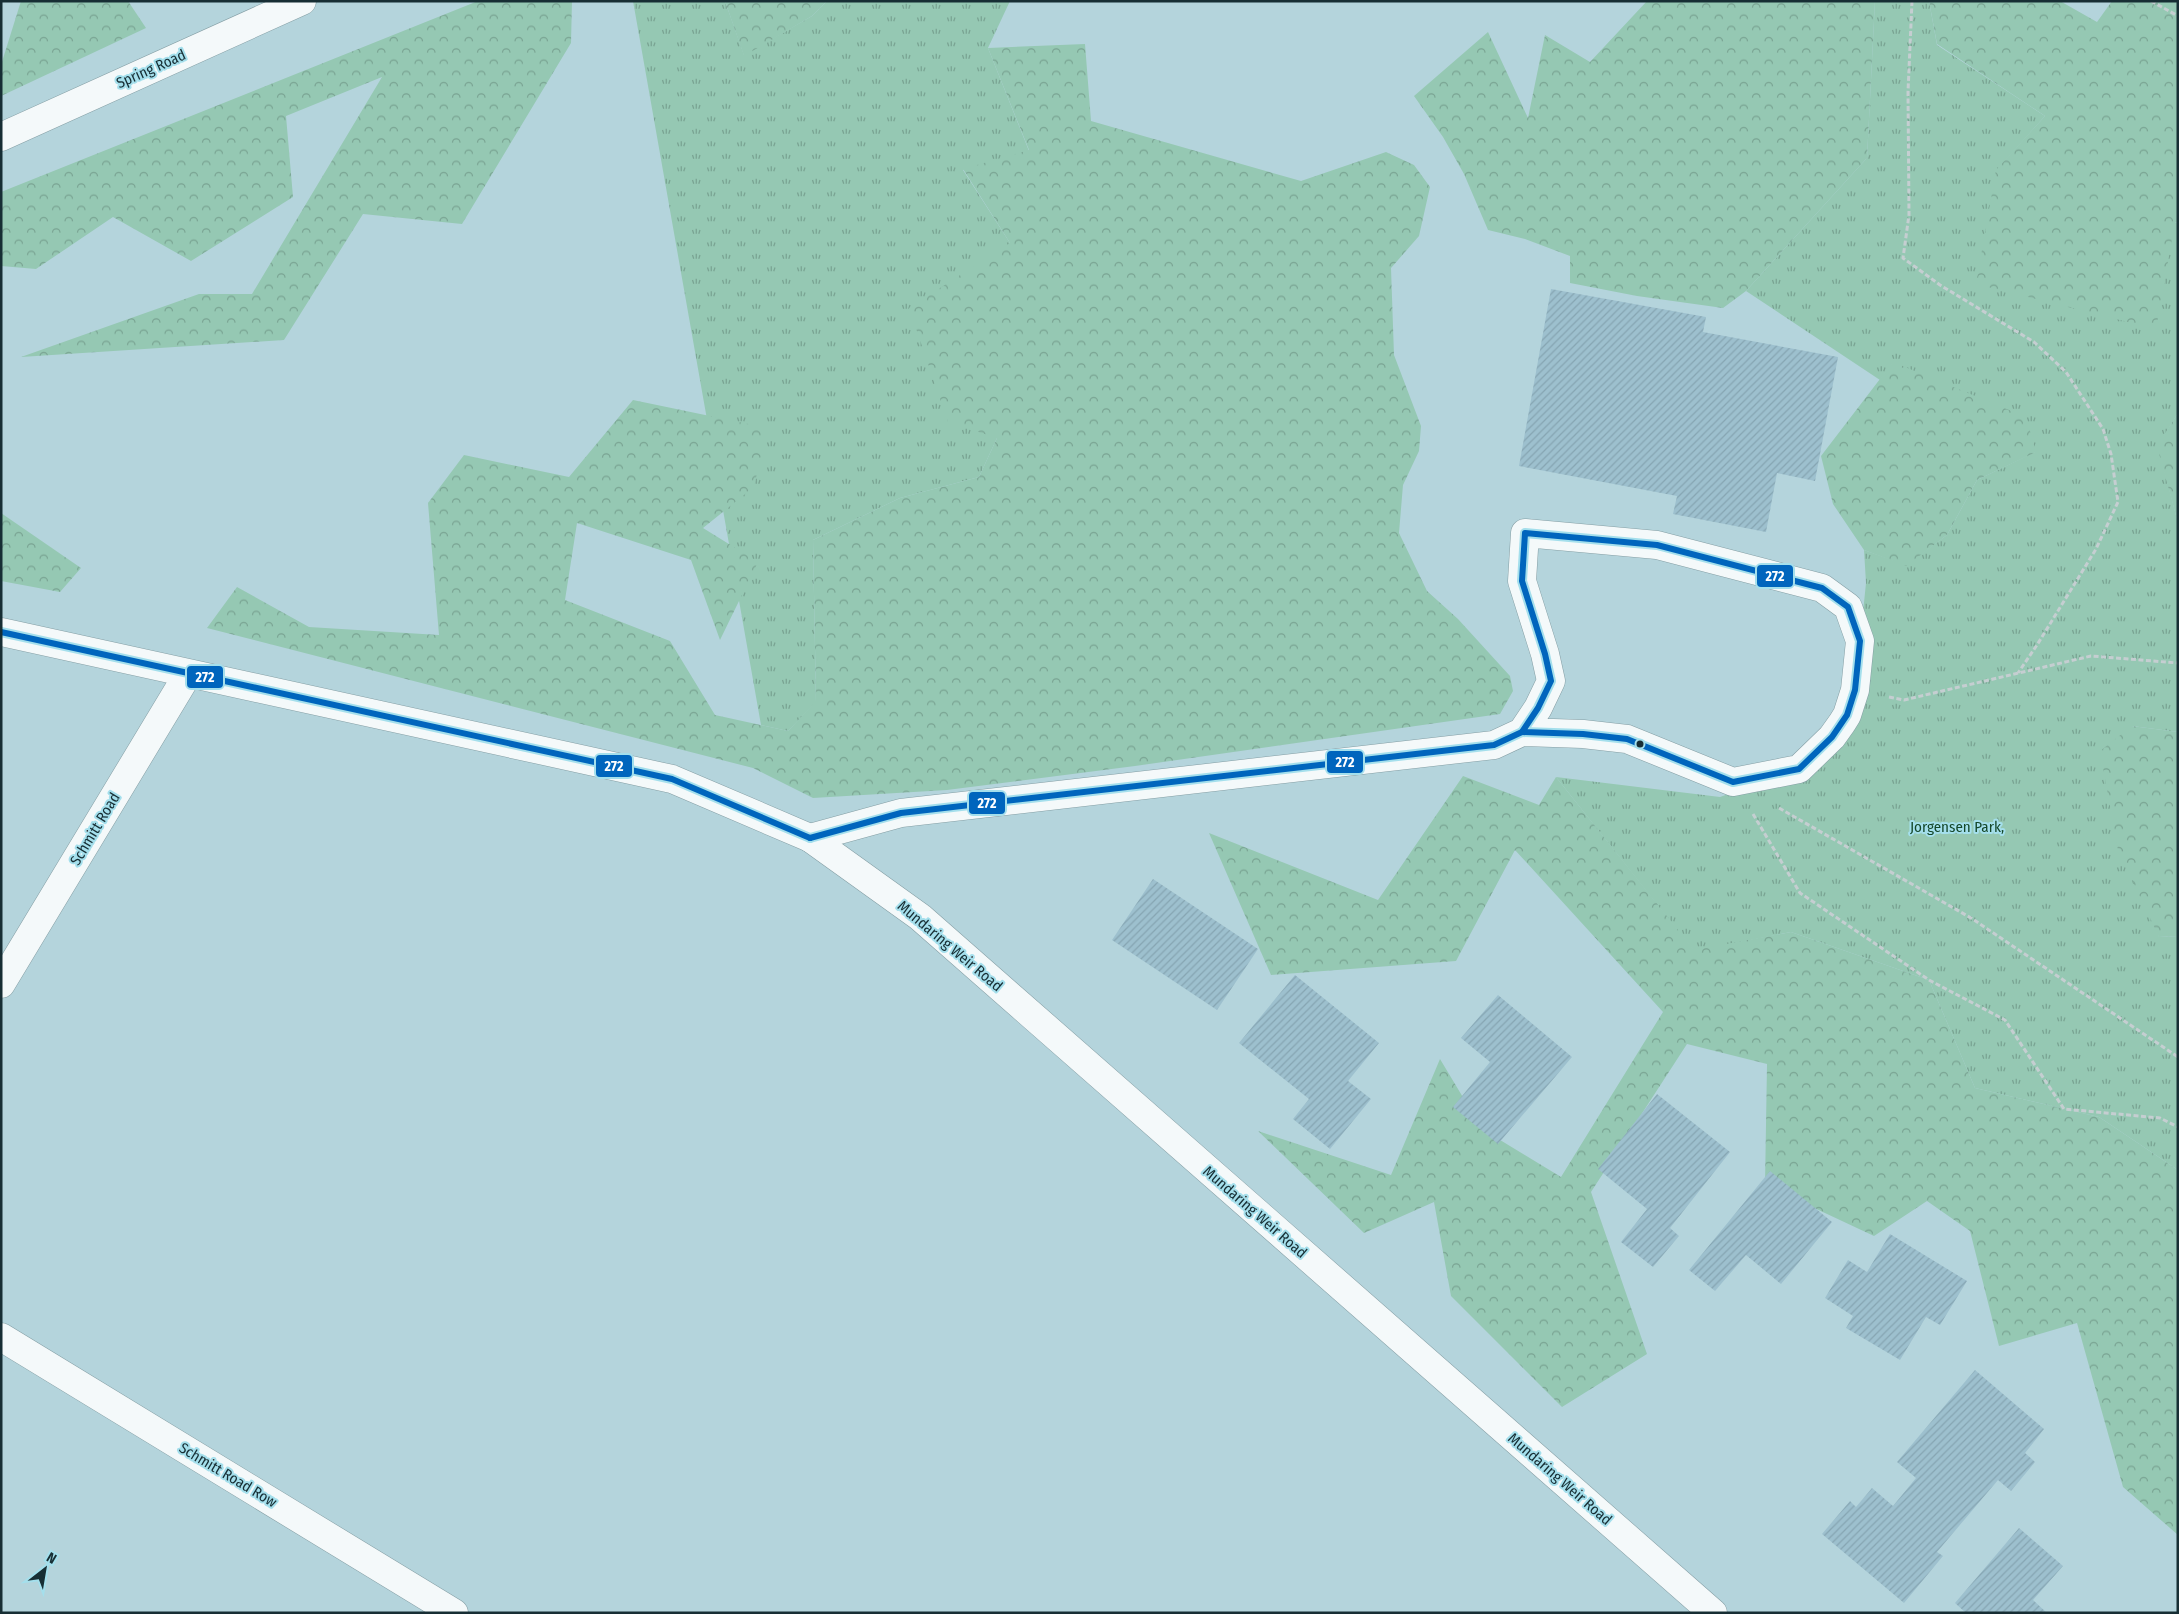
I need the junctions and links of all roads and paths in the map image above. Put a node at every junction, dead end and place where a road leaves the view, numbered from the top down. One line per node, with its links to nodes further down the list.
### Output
1 (302, 1): 5 (street, Spring Road)
2 (1912, 1): 8 (path)
3 (2151, 1): 4 (path)
4 (2178, 16)
5 (1, 136)
6 (1, 632): 9 (street, Mundaring Weir Road)
7 (2178, 663): 8 (path)
8 (2018, 673): 10 (path)
9 (188, 674): 13 (street, Mundaring Weir Road); 14 (street, Schmitt Road)
10 (1855, 690): 11 (street); 12 (street)
11 (1522, 732): 12 (street); 13 (street)
12 (1733, 782): 15 (path); 16 (path)
13 (810, 838): 18 (street, Mundaring Weir Road)
14 (1, 984)
15 (2178, 1057)
16 (2178, 1127)
17 (1, 1337): 19 (street, Schmitt Road Row)
18 (1711, 1612)
19 (454, 1613)

